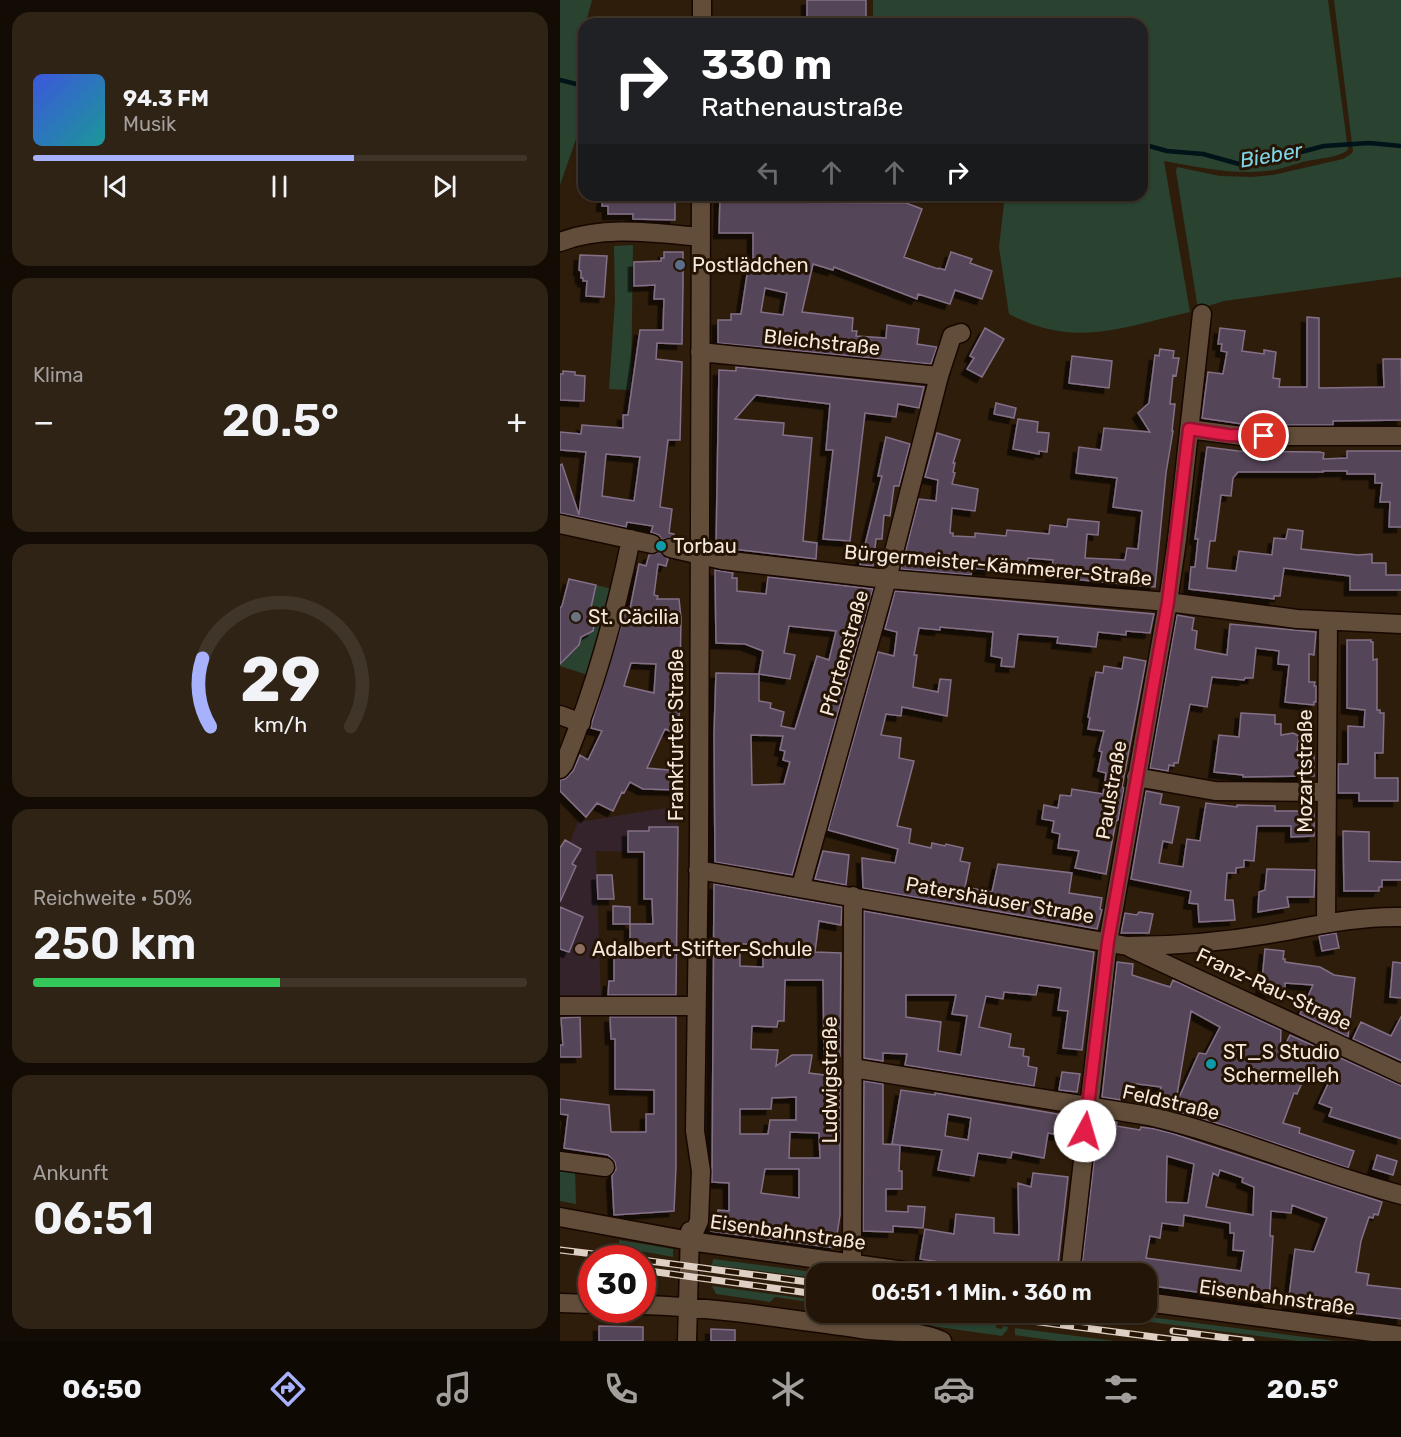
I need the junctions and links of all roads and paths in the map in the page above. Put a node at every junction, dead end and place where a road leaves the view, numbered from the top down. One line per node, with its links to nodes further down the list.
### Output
1 (702, 0): 2 (street)
2 (702, 18)
3 (701, 201): 4 (street, Frankfurter Straße)
4 (701, 237): 5 (street); 8 (street, Frankfurter Straße)
5 (560, 242)
6 (1202, 314): 10 (street, Paulstraße)
7 (961, 333): 9 (street, Pfortenstraße)
8 (700, 352): 9 (street, Bleichstraße); 16 (street, Frankfurter Straße)
9 (939, 376): 17 (street, Pfortenstraße)
10 (1189, 429): 11 (street); 18 (street, Paulstraße)
11 (1402, 436)
12 (560, 524): 13 (street)
13 (631, 539): 14 (street); 22 (street)
14 (652, 544)
15 (670, 548): 16 (street, Bürgermeister-Kämmerer-Straße)
16 (699, 555): 17 (street, Bürgermeister-Kämmerer-Straße); 26 (street, Frankfurter Straße)
17 (887, 579): 18 (street, Bürgermeister-Kämmerer-Straße); 27 (street, Pfortenstraße)
18 (1168, 602): 19 (street, Bürgermeister-Kämmerer-Straße); 24 (street, Paulstraße)
19 (1328, 621): 20 (street, Bürgermeister-Kämmerer-Straße); 25 (street, Mozartstraße)
20 (1402, 624)
21 (560, 715): 22 (street)
22 (581, 723): 23 (street)
23 (560, 769)
24 (1136, 777): 25 (street); 31 (street, Paulstraße)
25 (1327, 792): 30 (street, Mozartstraße)
26 (698, 870): 27 (street, Patershäuser Straße); 34 (street, Frankfurter Straße)
27 (801, 886): 28 (street, Patershäuser Straße)
28 (853, 896): 31 (street, Patershäuser Straße); 35 (street, Ludwigstraße)
29 (1402, 917): 30 (street, Patershäuser Straße)
30 (1326, 922): 32 (street, Patershäuser Straße)
31 (1108, 942): 32 (street, Patershäuser Straße); 37 (street, Paulstraße)
32 (1127, 946): 36 (street, Franz-Rau-Straße)
33 (560, 1006): 34 (street)
34 (696, 1006): 42 (street, Frankfurter Straße)
35 (852, 1068): 37 (street, Feldstraße); 44 (street, Ludwigstraße)
36 (1402, 1074)
37 (1088, 1107): 40 (street, Feldstraße); 45 (street, Paulstraße)
38 (560, 1161): 39 (street)
39 (605, 1167)
40 (1402, 1195)
41 (560, 1217): 42 (street, Eisenbahnstraße)
42 (690, 1241): 43 (street, Eisenbahnstraße); 50 (street, Frankfurter Straße)
43 (845, 1263)
44 (852, 1263)
45 (1071, 1263)
46 (1157, 1303): 52 (street, Eisenbahnstraße)
47 (560, 1304): 48 (street)
48 (578, 1304)
49 (656, 1305): 50 (street)
50 (688, 1306): 51 (street); 53 (street, Frankfurter Straße)
51 (880, 1335): 54 (street); 55 (street)
52 (1402, 1336)
53 (687, 1341)
54 (912, 1341)
55 (942, 1341)

